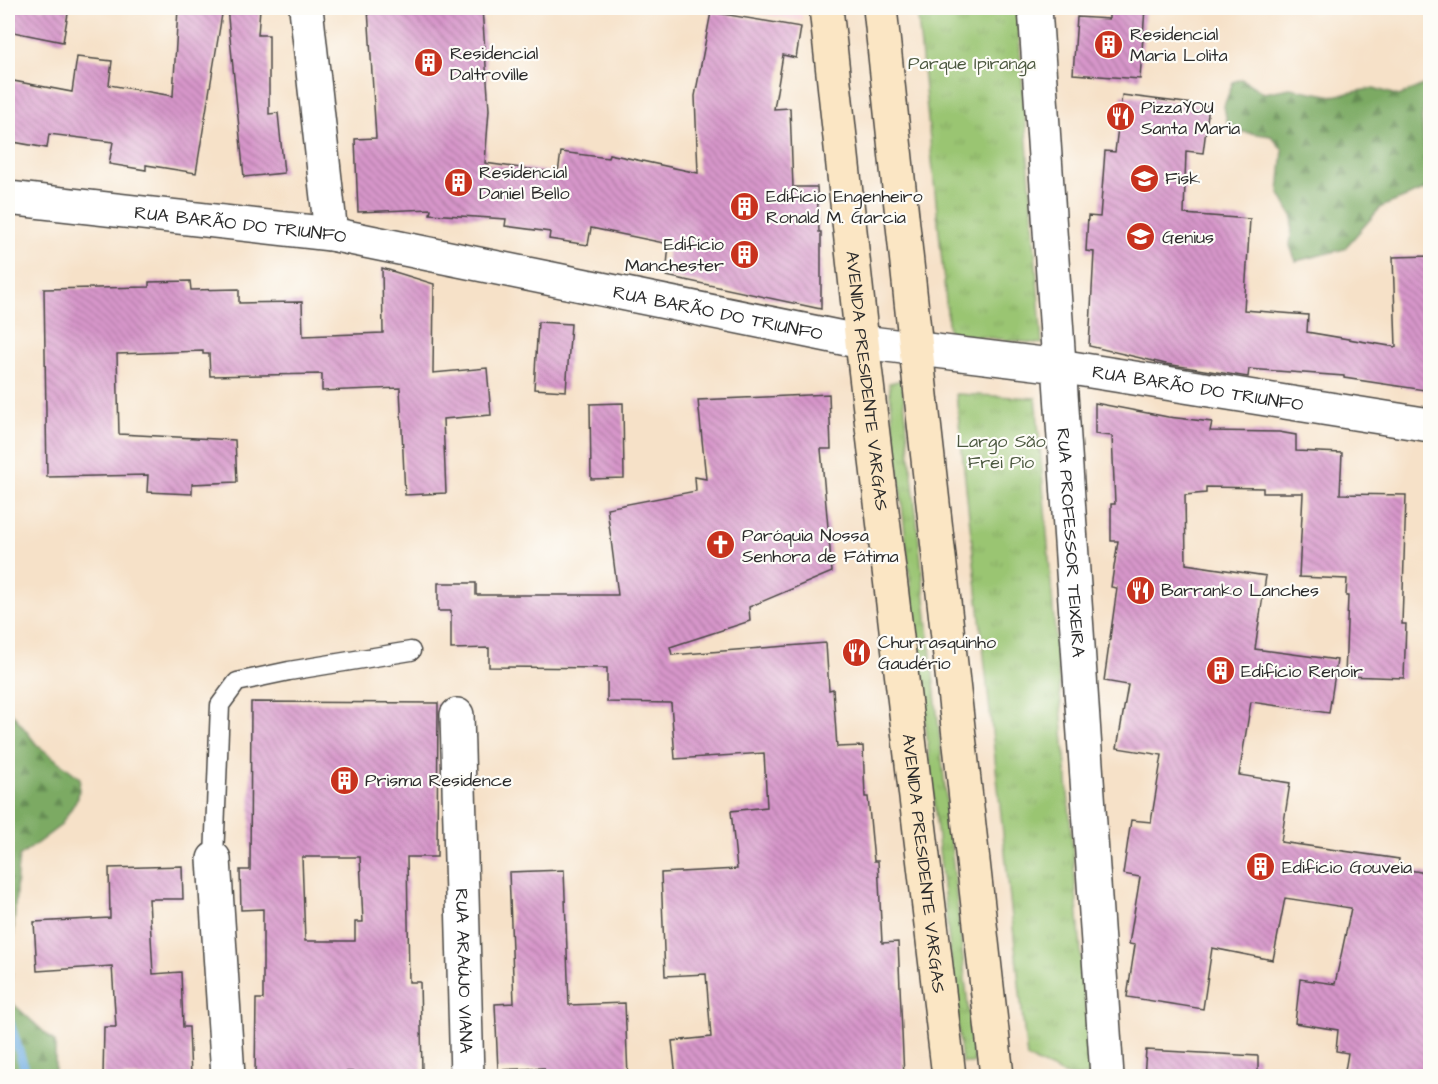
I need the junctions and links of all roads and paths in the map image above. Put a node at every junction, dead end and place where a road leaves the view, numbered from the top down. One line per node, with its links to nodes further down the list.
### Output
1 (306, 8): 6 (street)
2 (826, 8): 7 (main road, AVENIDA PRESIDENTE VARGAS)
3 (880, 8): 8 (main road)
4 (1035, 8): 9 (street, RUA PROFESSOR TEIXEIRA)
5 (8, 198): 6 (street, RUA BARÃO DO TRIUNFO)
6 (331, 234): 7 (street, RUA BARÃO DO TRIUNFO)
7 (862, 342): 8 (street, RUA BARÃO DO TRIUNFO); 16 (main road, AVENIDA PRESIDENTE VARGAS)
8 (916, 348): 9 (street, RUA BARÃO DO TRIUNFO); 17 (main road)
9 (1059, 366): 10 (street, RUA BARÃO DO TRIUNFO); 18 (street, RUA PROFESSOR TEIXEIRA)
10 (1431, 425)
11 (411, 651): 13 (lane)
12 (457, 715): 15 (street, RUA ARAÚJO VIANA)
13 (214, 859): 14 (street)
14 (228, 1077)
15 (467, 1077)
16 (949, 1077)
17 (997, 1077)
18 (1107, 1077)

